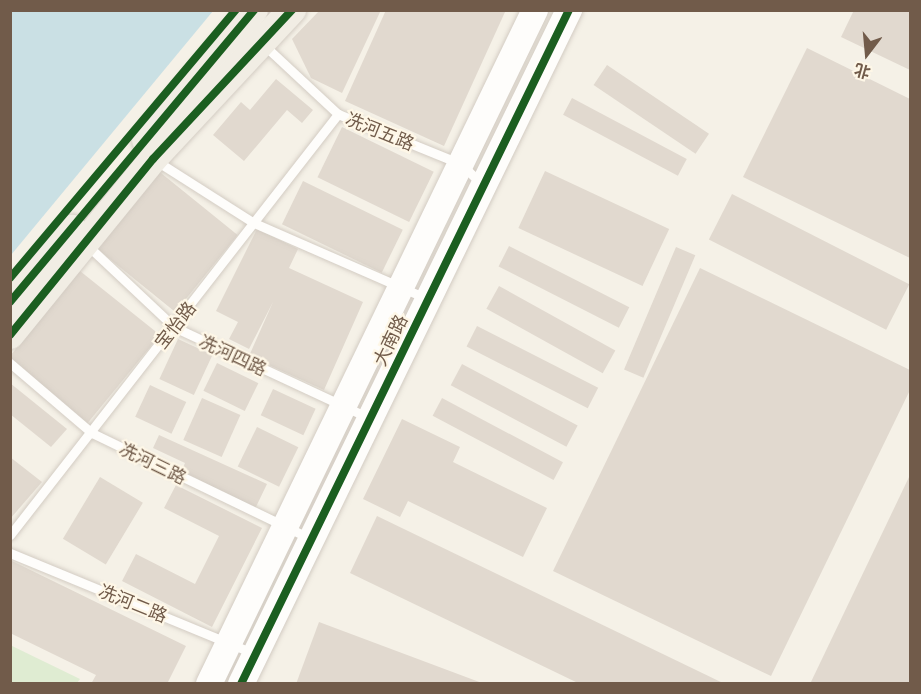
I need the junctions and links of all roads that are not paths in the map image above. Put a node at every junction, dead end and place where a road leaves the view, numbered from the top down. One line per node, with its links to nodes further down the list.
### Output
1 (254, 10): 14 (main road)
2 (292, 10): 5 (main road)
3 (536, 10): 8 (street, 大南路)
4 (569, 10): 9 (street, 大南路)
5 (262, 42): 6 (lane, 冼河五路); 7 (main road)
6 (338, 114): 8 (lane, 冼河五路); 10 (lane, 宝怡路)
7 (153, 159): 10 (lane); 11 (main road)
8 (461, 164): 9 (lane, 冼河五路); 12 (street, 大南路)
9 (481, 183): 13 (street, 大南路)
10 (254, 224): 12 (lane); 15 (lane, 宝怡路)
11 (85, 243): 15 (lane, 冼河四路); 16 (main road)
12 (401, 287): 13 (lane); 18 (street, 大南路)
13 (428, 299): 19 (street, 大南路)
14 (10, 302)
15 (174, 327): 18 (lane, 冼河四路); 20 (lane, 宝怡路)
16 (10, 335)
17 (10, 363): 20 (lane, 冼河三路)
18 (344, 406): 19 (lane, 冼河四路); 21 (street, 大南路)
19 (369, 418): 23 (street, 大南路)
20 (92, 433): 21 (lane, 冼河三路); 22 (lane, 宝怡路)
21 (285, 527): 23 (lane, 冼河三路); 25 (street, 大南路)
22 (10, 535)
23 (311, 539): 26 (street, 大南路)
24 (10, 553): 25 (lane, 冼河二路)
25 (229, 643): 26 (lane, 冼河二路); 27 (street, 大南路)
26 (255, 654): 28 (street, 大南路)
27 (209, 684)
28 (241, 684)

